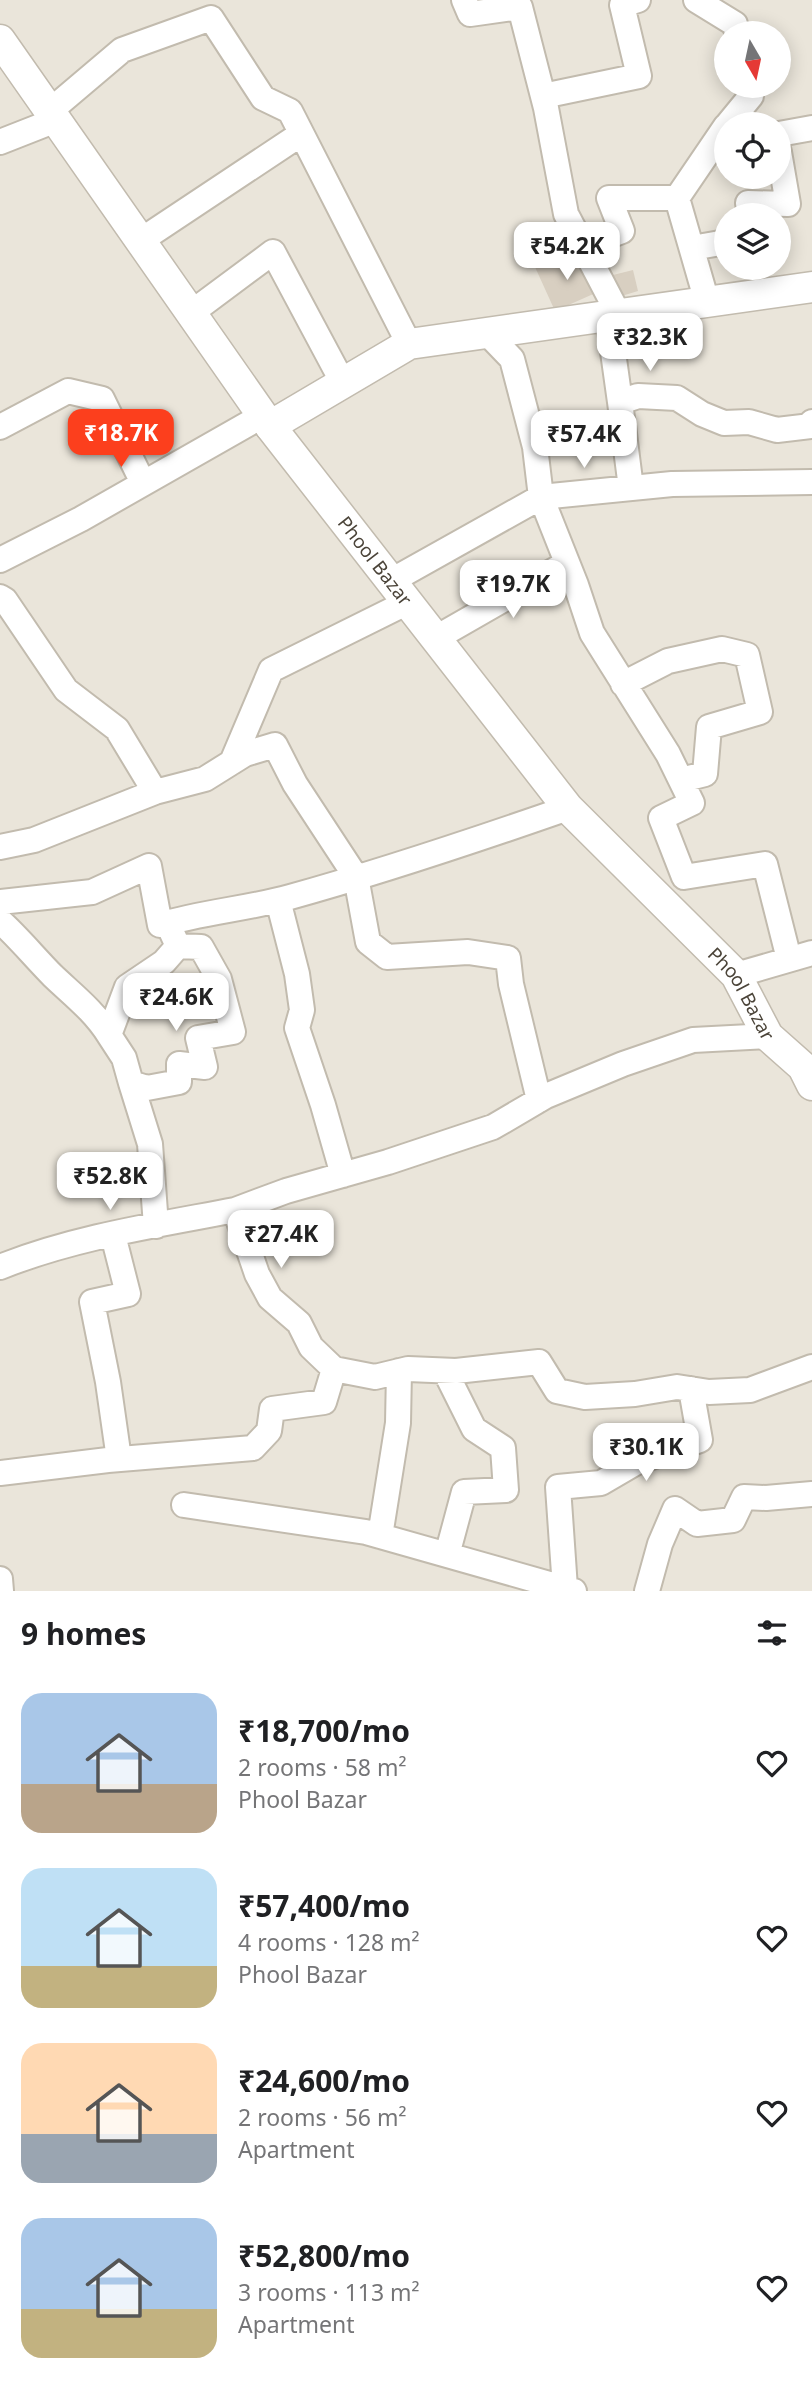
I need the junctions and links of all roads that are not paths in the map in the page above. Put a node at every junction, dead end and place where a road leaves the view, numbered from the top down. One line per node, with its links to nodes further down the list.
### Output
1 (464, 0): 6 (street)
2 (638, 0): 6 (street)
3 (696, 0): 4 (street)
4 (730, 21)
5 (0, 40): 9 (street, Phool Bazar)
6 (543, 96): 18 (street)
7 (749, 98): 8 (street)
8 (738, 112)
9 (53, 116): 12 (street); 13 (street); 16 (street, Phool Bazar)
10 (812, 128): 11 (street)
11 (791, 132)
12 (301, 134): 16 (street); 25 (street)
13 (0, 142)
14 (714, 144): 15 (street)
15 (677, 198): 18 (street); 19 (street)
16 (140, 241): 22 (street, Phool Bazar)
17 (714, 244): 19 (street)
18 (583, 246): 23 (street)
19 (692, 248): 21 (street)
20 (812, 288): 21 (street)
21 (708, 302): 23 (street)
22 (191, 313): 26 (street); 28 (street, Phool Bazar)
23 (613, 315): 24 (street); 27 (street)
24 (487, 333): 25 (street); 34 (street)
25 (409, 344): 26 (street)
26 (343, 383): 28 (street)
27 (620, 402): 29 (street); 33 (street)
28 (266, 421): 32 (street); 37 (street, Phool Bazar)
29 (812, 422)
30 (0, 427): 32 (street)
31 (812, 482): 33 (street)
32 (143, 483): 35 (street)
33 (631, 488): 34 (street)
34 (541, 497): 36 (street); 37 (street)
35 (0, 560)
36 (567, 563): 39 (street); 40 (street)
37 (399, 592): 39 (street, Phool Bazar); 41 (street)
38 (0, 597): 43 (street)
39 (436, 638): 44 (street, Phool Bazar)
40 (623, 684): 42 (street); 42 (street)
41 (233, 762): 43 (street); 46 (street)
42 (681, 780): 52 (street)
43 (155, 792): 45 (street)
44 (568, 808): 46 (street); 53 (street, Phool Bazar)
45 (0, 847)
46 (356, 877): 47 (street); 58 (street)
47 (278, 900): 50 (street); 59 (street)
48 (0, 902): 50 (street)
49 (0, 921): 54 (street)
50 (167, 923): 51 (street)
51 (178, 946): 54 (street); 56 (street)
52 (800, 956): 53 (street)
53 (736, 975): 55 (street, Phool Bazar)
54 (109, 1035): 56 (street)
55 (768, 1037): 57 (street, Phool Bazar); 58 (street)
56 (131, 1083): 61 (street)
57 (812, 1085)
58 (539, 1100): 59 (street)
59 (343, 1175): 60 (street)
60 (235, 1210): 61 (street); 65 (street)
61 (156, 1226): 62 (street)
62 (113, 1235): 63 (street); 69 (street)
63 (0, 1268)
64 (812, 1367): 68 (street)
65 (334, 1369): 66 (street); 69 (street)
66 (398, 1371): 67 (street); 73 (street)
67 (445, 1371): 68 (street); 74 (street)
68 (691, 1389): 76 (street)
69 (119, 1459): 70 (street)
70 (0, 1473)
71 (812, 1494): 78 (street)
72 (184, 1505): 73 (street)
73 (380, 1536): 74 (street)
74 (447, 1555): 76 (street)
75 (0, 1579): 77 (street)
76 (569, 1590)
77 (1, 1591)
78 (647, 1591)

